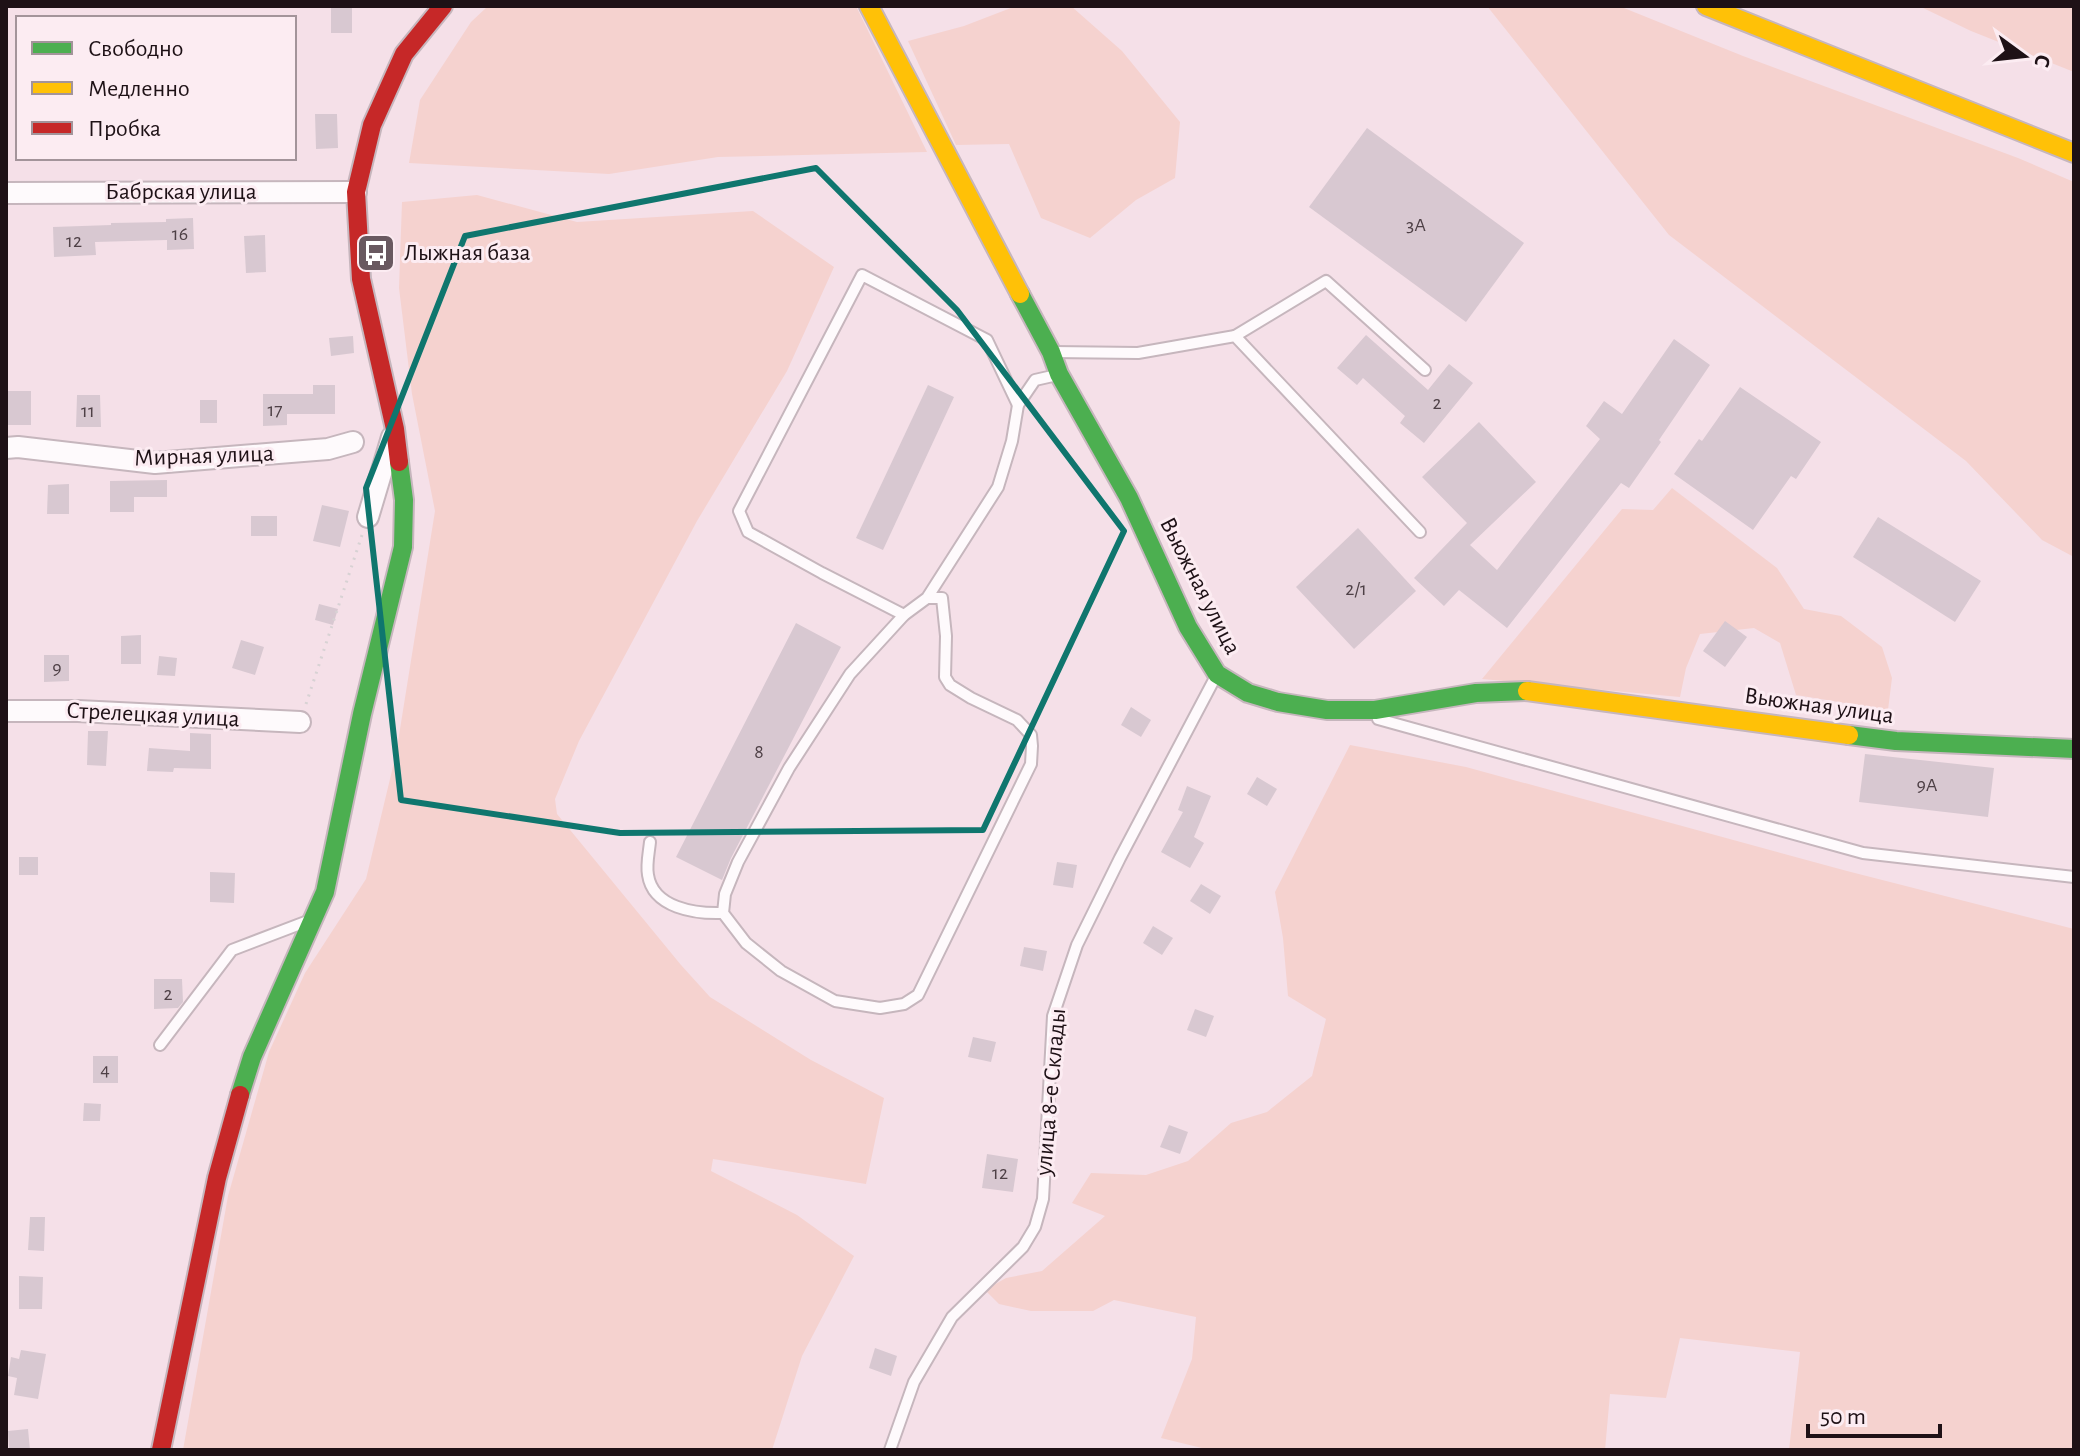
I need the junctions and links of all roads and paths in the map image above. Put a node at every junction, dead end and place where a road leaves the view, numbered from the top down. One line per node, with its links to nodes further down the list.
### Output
1 (443, 6): 5 (street)
2 (869, 6): 8 (street, Вьюжная улица)
3 (1706, 6): 4 (street)
4 (2074, 153)
5 (356, 192): 6 (street, Бабрская улица); 12 (street)
6 (6, 193)
7 (1235, 336): 8 (lane); 9 (lane); 16 (lane)
8 (1051, 352): 10 (street, Вьюжная улица)
9 (1425, 370)
10 (1059, 374): 11 (lane); 19 (street, Вьюжная улица)
11 (1018, 405): 17 (lane); 18 (lane)
12 (395, 429): 15 (street); 27 (street)
13 (353, 442): 14 (street, Мирная улица)
14 (6, 448)
15 (368, 517): 22 (path)
16 (1420, 532)
17 (927, 598): 18 (lane); 26 (lane)
18 (904, 615): 26 (lane)
19 (1217, 674): 20 (street, Вьюжная улица); 30 (lane, улица 8-е Склады)
20 (1345, 710): 23 (street, Вьюжная улица); 25 (lane)
21 (6, 711): 22 (street, Стрелецкая улица)
22 (300, 722)
23 (2074, 749)
24 (650, 842): 26 (lane)
25 (2074, 877)
26 (723, 913)
27 (313, 918): 28 (lane); 29 (street)
28 (160, 1045)
29 (161, 1450)
30 (890, 1450)

